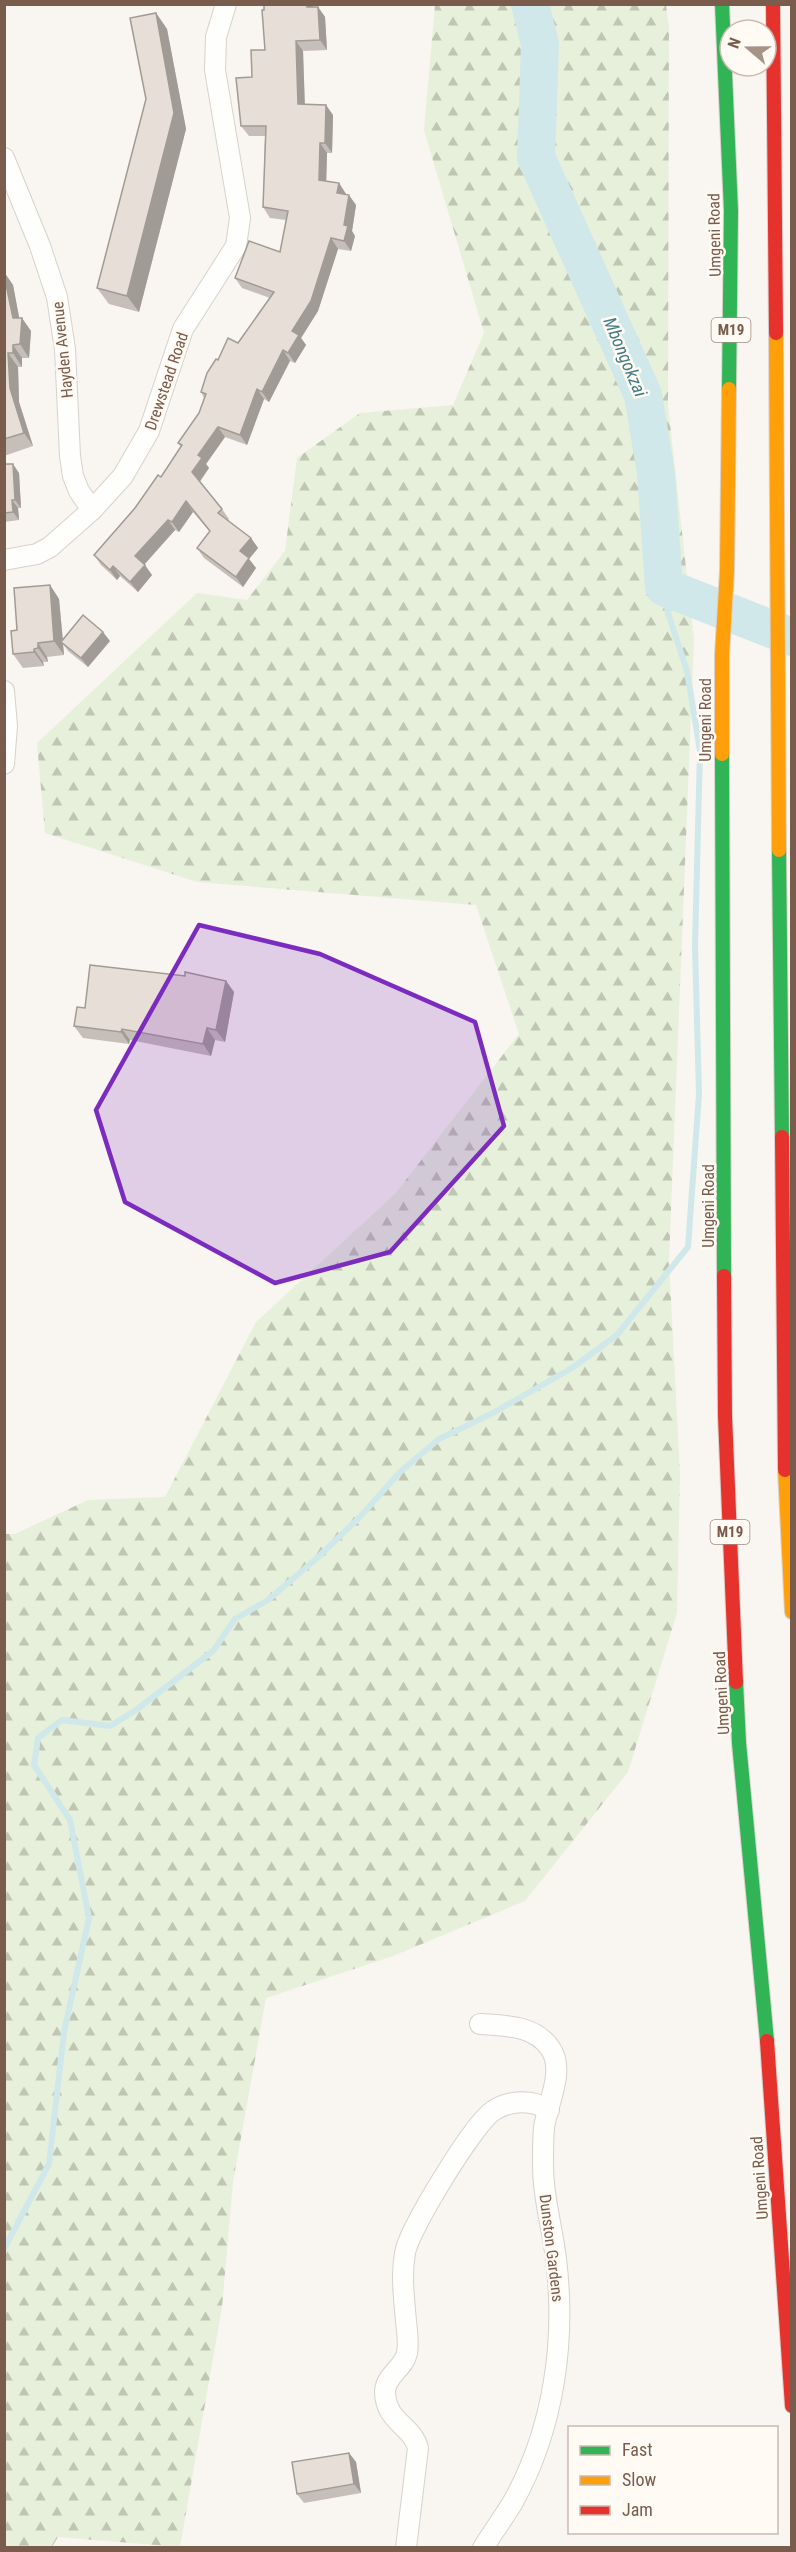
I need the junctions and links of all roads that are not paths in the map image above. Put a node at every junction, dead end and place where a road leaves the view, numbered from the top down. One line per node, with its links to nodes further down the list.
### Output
1 (226, 4): 5 (street, Drewstead Road)
2 (722, 4): 12 (highway, Umgeni Road / M19)
3 (773, 4): 9 (highway, M19)
4 (4, 158): 5 (street, Hayden Avenue)
5 (92, 510): 6 (street, Drewstead Road)
6 (4, 560)
7 (4, 690): 8 (street)
8 (4, 764)
9 (792, 1612)
10 (480, 2024): 11 (street, Dunston Gardens)
11 (549, 2110): 13 (street); 14 (street, Dunston Gardens)
12 (792, 2406)
13 (406, 2547)
14 (483, 2547)

